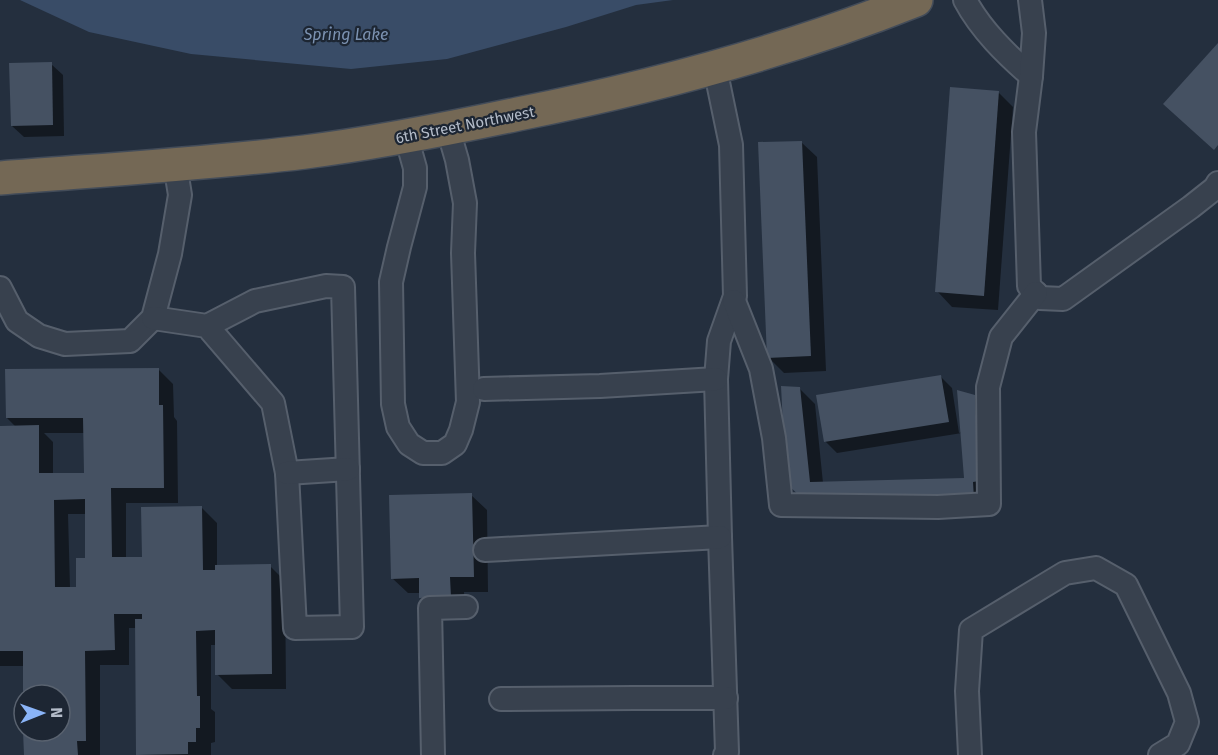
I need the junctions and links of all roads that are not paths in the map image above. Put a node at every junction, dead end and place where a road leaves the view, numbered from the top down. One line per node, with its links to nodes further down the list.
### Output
1 (916, 0): 4 (highway, 6th Street Northwest)
2 (965, 0): 5 (street)
3 (1030, 0): 5 (street)
4 (715, 68): 6 (highway, 6th Street Northwest); 13 (street)
5 (1031, 76): 12 (street)
6 (448, 129): 7 (highway, 6th Street Northwest); 7 (street)
7 (406, 136): 8 (highway, 6th Street Northwest)
8 (175, 165): 9 (highway, 6th Street Northwest); 14 (street)
9 (0, 178)
10 (1217, 187): 12 (street)
11 (0, 288): 15 (street)
12 (1036, 293): 13 (street)
13 (734, 300): 17 (street)
14 (153, 318): 15 (street); 16 (street)
15 (9, 325)
16 (207, 326): 19 (street); 20 (street)
17 (716, 380): 18 (street); 21 (street)
18 (484, 389)
19 (348, 469): 20 (street); 20 (street)
20 (287, 473)
21 (720, 537): 22 (street); 24 (street)
22 (485, 550)
23 (466, 607): 26 (street)
24 (726, 698): 25 (street); 27 (street)
25 (501, 699)
26 (433, 755)
27 (725, 755)
28 (970, 755): 29 (street)
29 (1160, 755)

